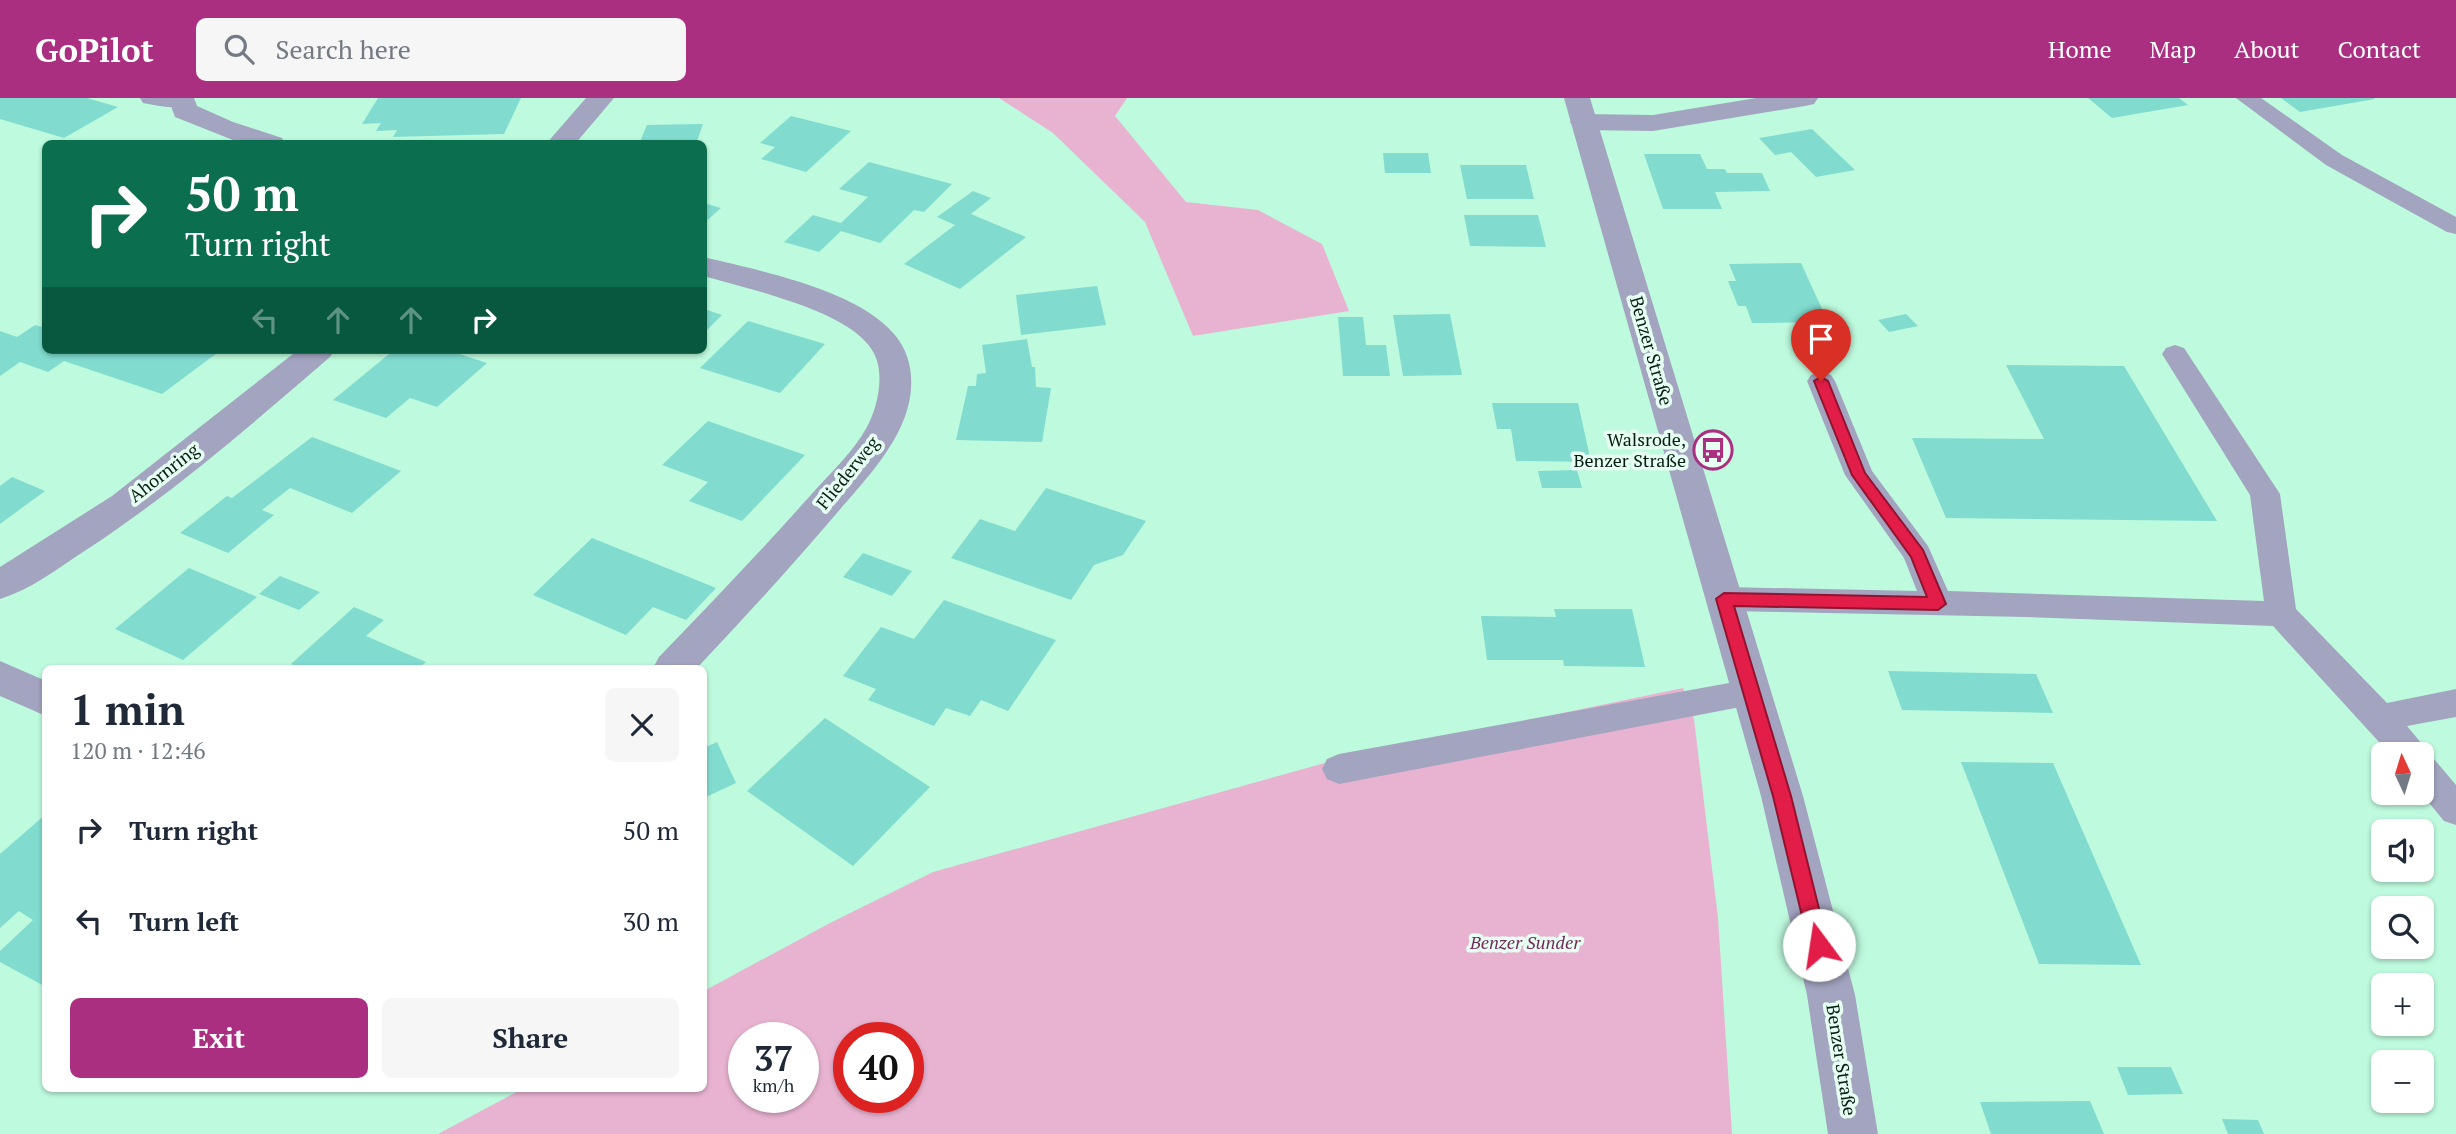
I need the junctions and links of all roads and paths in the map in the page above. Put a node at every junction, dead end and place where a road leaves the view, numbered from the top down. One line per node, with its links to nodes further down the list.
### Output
1 (151, 98): 5 (lane)
2 (601, 98): 8 (street)
3 (1805, 98): 6 (street)
4 (2247, 98): 9 (lane)
5 (182, 100): 7 (street)
6 (1580, 110): 15 (street, Benzer Straße)
7 (256, 140)
8 (563, 140)
9 (2456, 227)
10 (707, 267): 18 (street, Fliederweg)
11 (314, 354): 14 (street, Ahornring)
12 (2175, 355): 17 (lane)
13 (1821, 381): 16 (lane)
14 (0, 585)
15 (1724, 599): 16 (lane); 20 (street, Benzer Straße)
16 (1938, 604): 17 (lane)
17 (2281, 614): 23 (lane)
18 (676, 665)
19 (0, 677): 21 (street)
20 (1751, 692): 25 (lane); 28 (street, Benzer Straße)
21 (42, 698)
22 (2456, 703): 23 (lane)
23 (2380, 718): 24 (lane)
24 (2400, 742)
25 (1339, 769)
26 (2434, 783): 27 (lane)
27 (2456, 810)
28 (1853, 1134)

